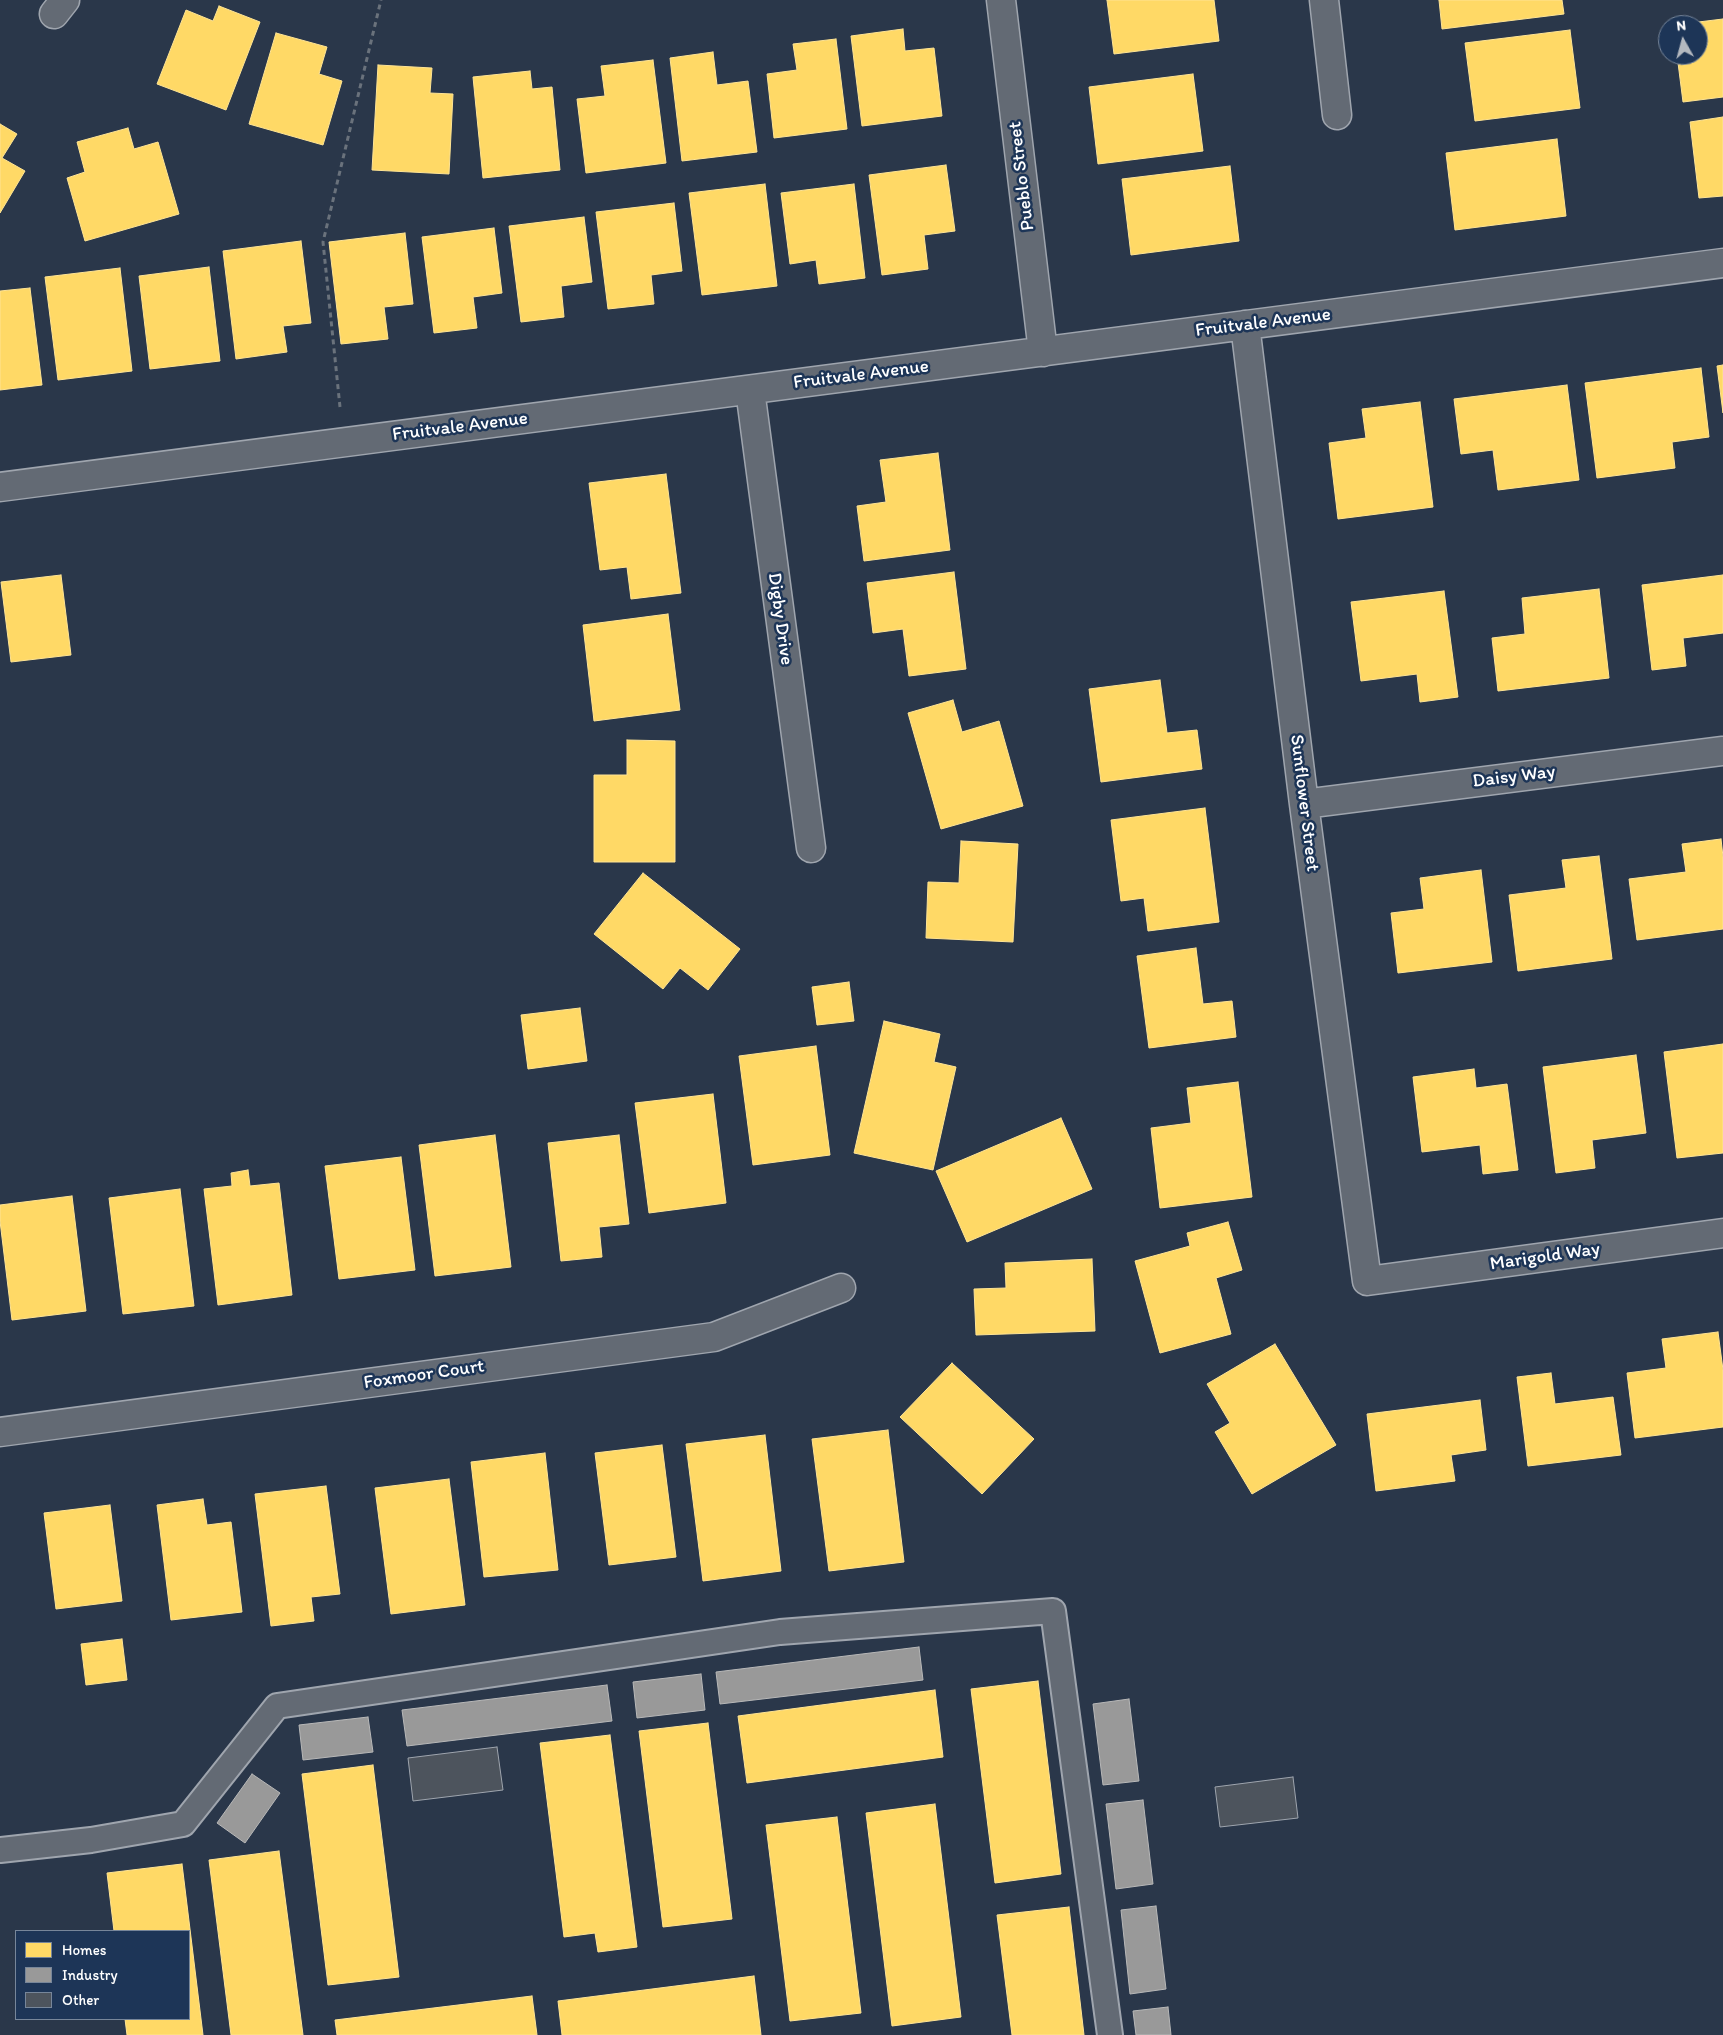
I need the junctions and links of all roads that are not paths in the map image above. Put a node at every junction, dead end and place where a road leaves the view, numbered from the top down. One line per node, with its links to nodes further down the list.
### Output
1 (1001, 0): 6 (street, Pueblo Street)
2 (1324, 0): 3 (street)
3 (1338, 115)
4 (1723, 263): 5 (street, Fruitvale Avenue)
5 (1245, 326): 6 (street, Fruitvale Avenue); 10 (street, Sunflower Street)
6 (1044, 352): 7 (street, Fruitvale Avenue)
7 (750, 390): 8 (street, Fruitvale Avenue); 11 (street, Digby Drive)
8 (0, 487)
9 (1723, 750): 10 (street, Daisy Way)
10 (1304, 804): 13 (street, Sunflower Street)
11 (811, 848)
12 (1723, 1233): 13 (street, Marigold Way)
13 (1367, 1281)
14 (841, 1288): 15 (street, Foxmoor Court)
15 (0, 1432)
16 (0, 1850): 17 (lane)
17 (1110, 2035)

